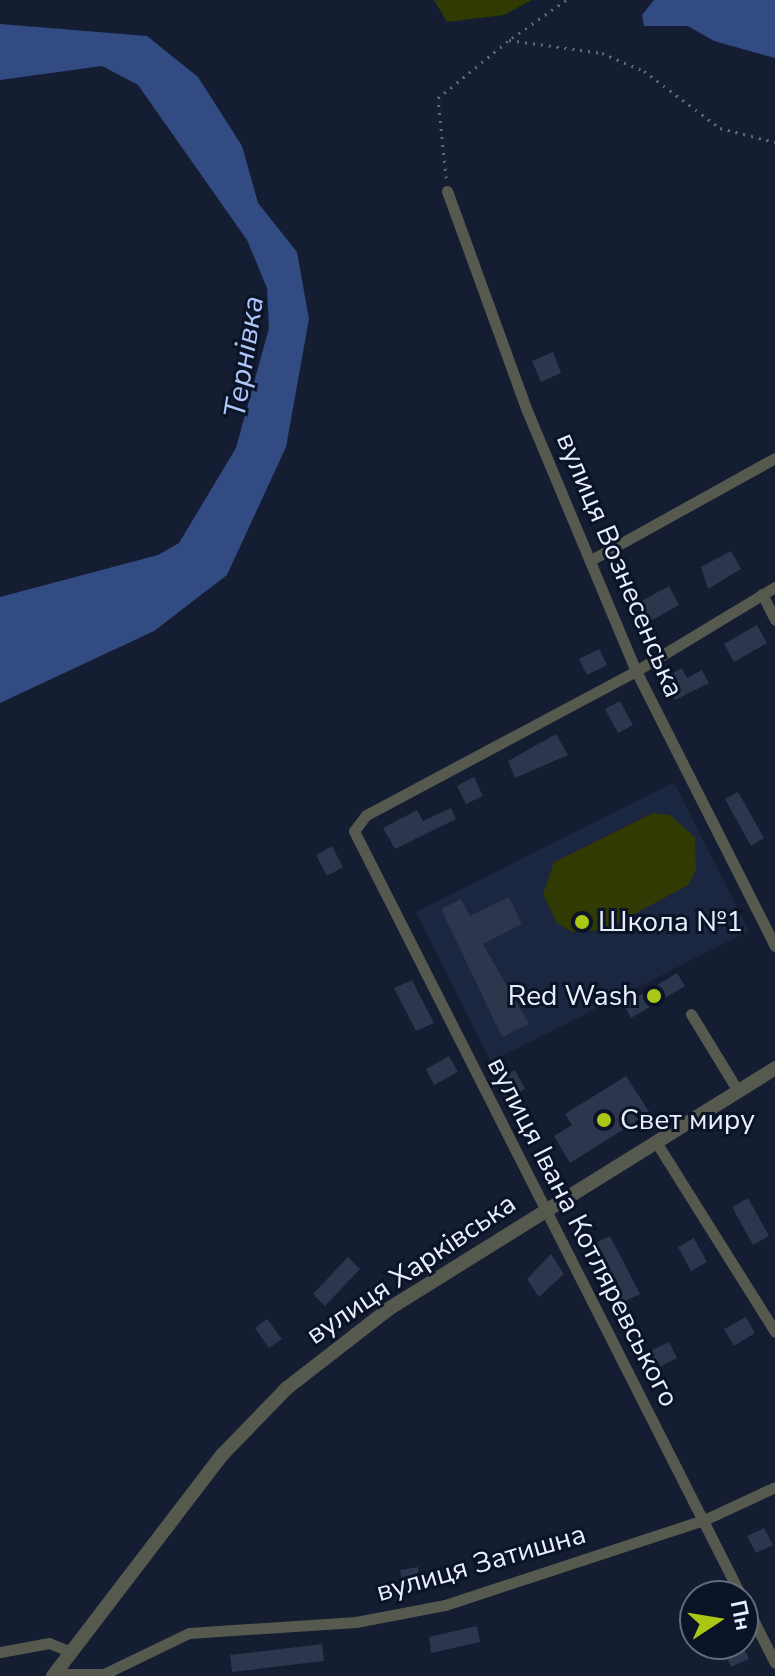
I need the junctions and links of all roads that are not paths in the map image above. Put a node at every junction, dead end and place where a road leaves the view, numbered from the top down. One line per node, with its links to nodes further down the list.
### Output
1 (447, 191): 3 (street, вулиця Вознесенська)
2 (775, 458): 3 (street)
3 (591, 560): 7 (street, вулиця Вознесенська)
4 (775, 587): 5 (street)
5 (762, 594): 6 (street); 7 (street)
6 (775, 620)
7 (636, 671): 8 (street, вулиця Вознесенська); 13 (street, вулиця Івана Котляревського)
8 (775, 946)
9 (691, 1014): 11 (street)
10 (775, 1068): 11 (street, вулиця Харківська)
11 (738, 1091): 12 (street, вулиця Харківська)
12 (656, 1142): 13 (street, вулиця Харківська); 14 (street)
13 (543, 1212): 16 (street, вулиця Івана Котляревського); 18 (street, вулиця Харківська)
14 (775, 1332)
15 (775, 1487): 16 (street, вулиця Затишна)
16 (704, 1520): 19 (street, вулиця Івана Котляревського); 20 (street, вулиця Затишна)
17 (0, 1652): 18 (street)
18 (71, 1652): 20 (street, вулиця Харківська)
19 (775, 1663)
20 (54, 1675)

